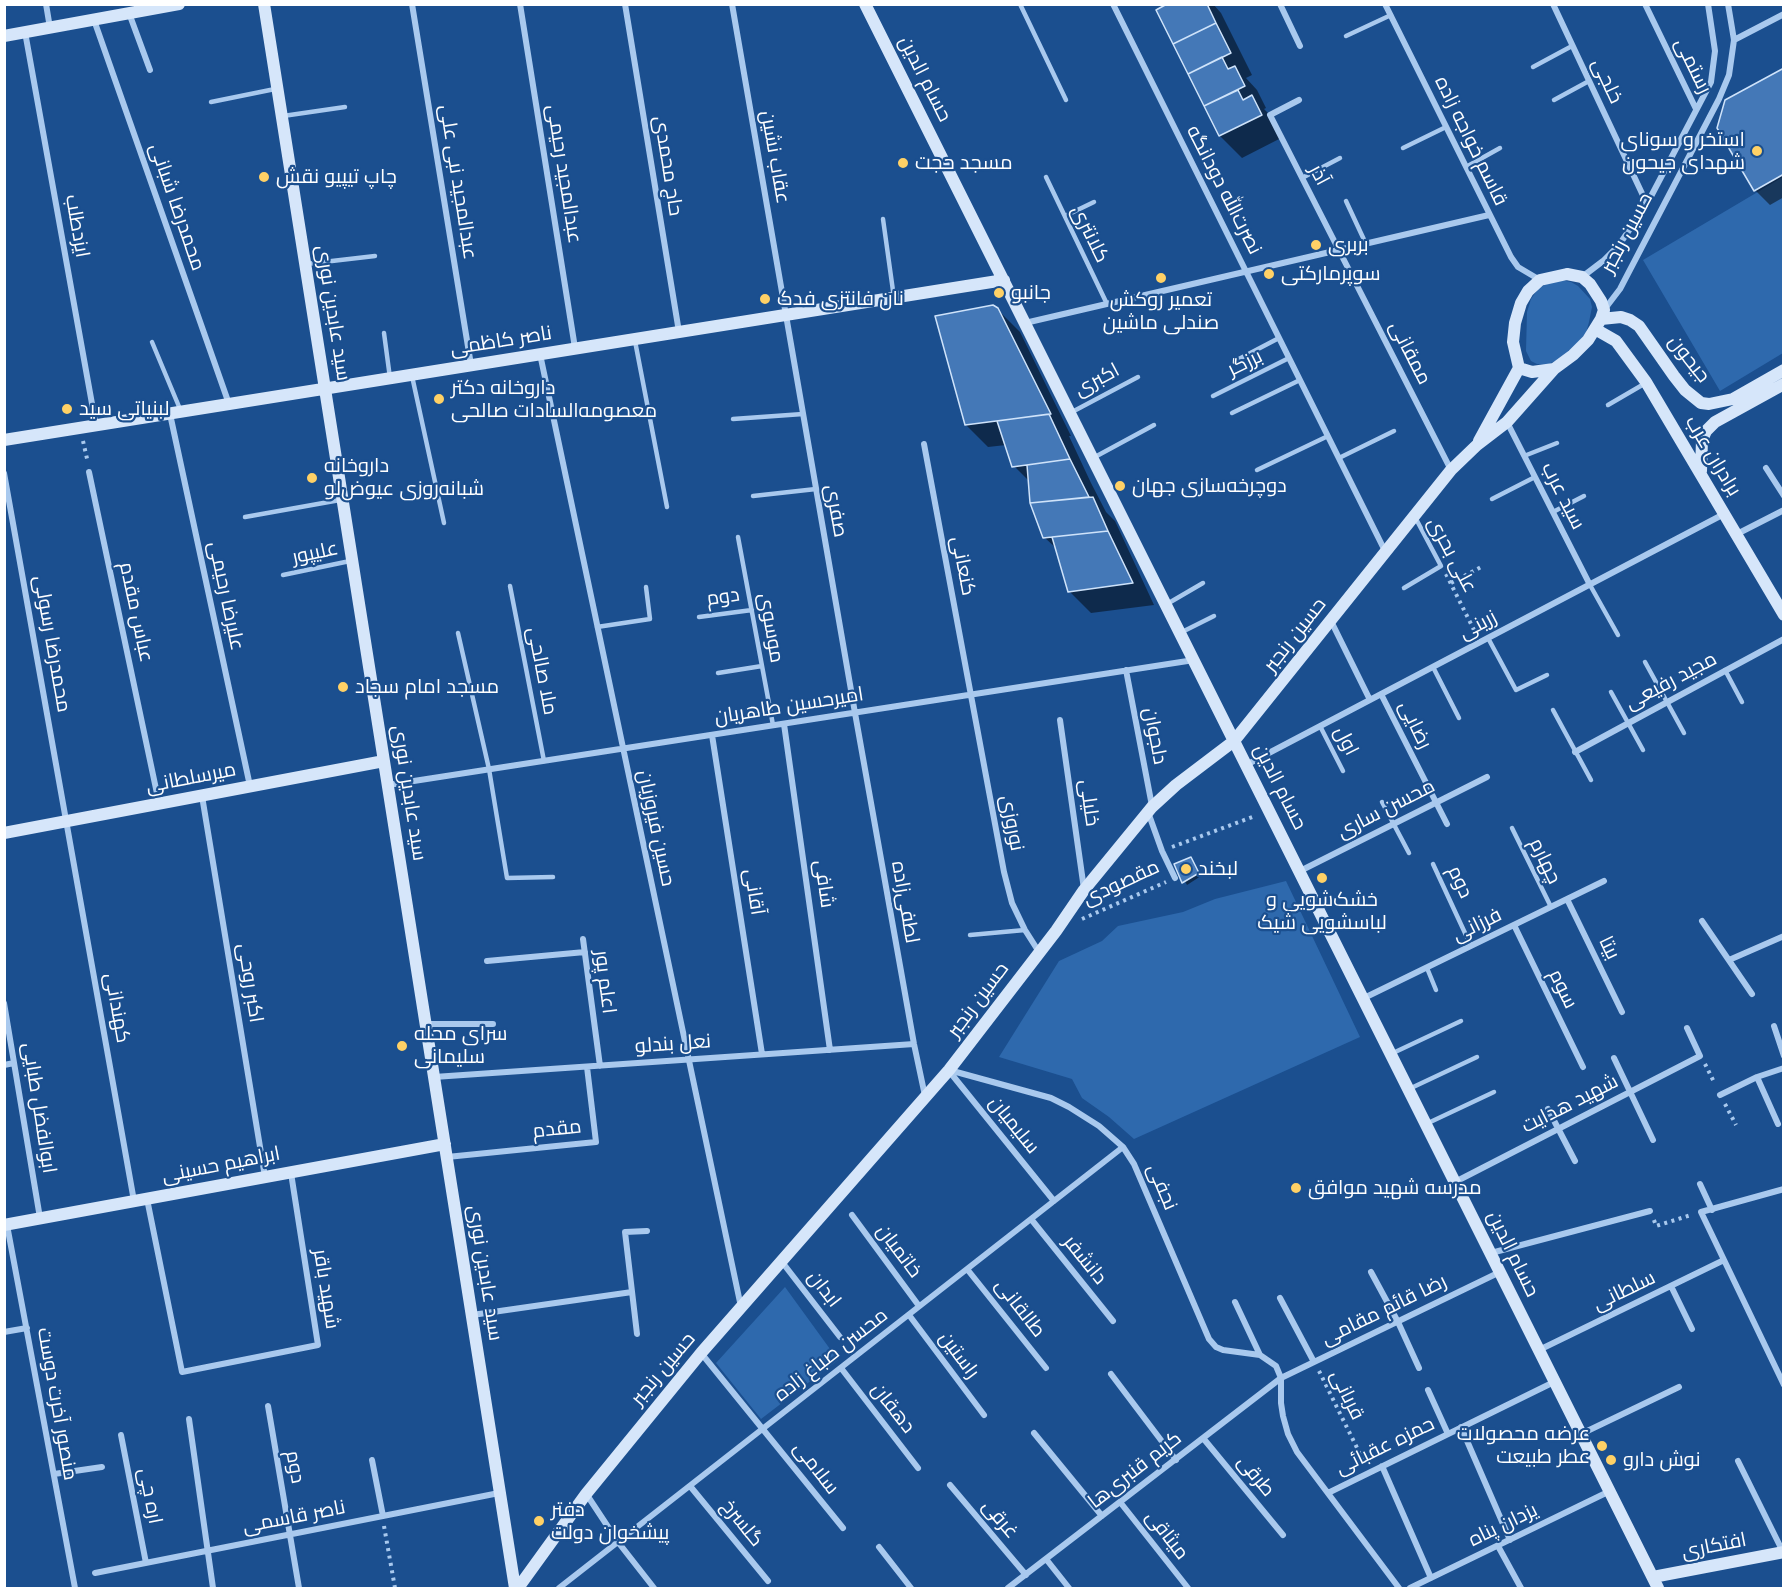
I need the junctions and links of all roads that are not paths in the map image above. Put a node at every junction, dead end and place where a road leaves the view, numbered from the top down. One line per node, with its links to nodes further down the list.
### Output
1 (46, 4): 21 (street)
2 (179, 4): 17 (main road)
3 (264, 4): 31 (main road, سید عابدین نوری)
4 (412, 4): 74 (street, عبدالمجید نبی علی)
5 (520, 4): 70 (street, عبدالمجید رحیمی)
6 (625, 4): 65 (street, حاج محمدی)
7 (732, 4): 62 (street, عقاب نشین)
8 (866, 4): 58 (main road, حسام الدین)
9 (1020, 4): 32 (lane)
10 (1113, 4): 56 (street, نصرت‌الله دودانگه)
11 (1280, 4): 26 (street)
12 (1385, 4): 19 (street, قاسم خواجه زاده)
13 (1553, 4): 27 (street, خلجی)
14 (1645, 4): 37 (street, رستمی)
15 (1708, 4): 37 (street, حسین رنجبر)
16 (1728, 4): 25 (street, حسین رنجبر)
17 (122, 11): 20 (main road); 29 (street)
18 (1784, 14): 25 (street)
19 (1391, 15): 24 (lane); 39 (street, قاسم خواجه زاده)
20 (94, 20): 21 (main road); 86 (street, محمدرضا شبانی)
21 (50, 28): 22 (main road)
22 (25, 32): 23 (main road); 95 (street, ایزدطلب)
23 (4, 36)
24 (1346, 36)
25 (1734, 40): 63 (street, حسین رنجبر)
26 (1300, 46)
27 (1572, 46): 28 (lane); 30 (street, خلجی)
28 (1533, 67)
29 (150, 70)
30 (1589, 81): 34 (lane); 48 (street, خلجی)
31 (278, 88): 35 (lane); 38 (main road, سید عابدین نوری)
32 (1066, 100)
33 (1299, 100): 45 (street, آذر)
34 (1554, 100)
35 (211, 102)
36 (345, 107): 38 (lane)
37 (1696, 109): 48 (street, حسین رنجبر)
38 (282, 116): 55 (main road, سید عابدین نوری)
39 (1446, 127): 40 (lane); 43 (street, قاسم خواجه زاده)
40 (1403, 148)
41 (1500, 148): 43 (lane)
42 (1340, 158): 45 (lane)
43 (1466, 167): 49 (street, قاسم خواجه زاده)
44 (1046, 177): 50 (lane, کلانتری)
45 (1302, 178): 53 (street, آذر)
46 (1346, 201): 52 (lane)
47 (1094, 202): 50 (lane)
48 (1647, 204): 57 (street, حسین رنجبر)
49 (1489, 215): 52 (street); 59 (street, قاسم خواجه زاده)
50 (1065, 216): 61 (lane, کلانتری)
51 (884, 219): 60 (lane)
52 (1366, 243): 53 (street)
53 (1340, 250): 56 (street); 107 (street, ممقانی)
54 (375, 256): 55 (lane)
55 (306, 265): 84 (main road, سید عابدین نوری)
56 (1246, 272): 61 (street); 67 (street, نصرت‌الله دودانگه)
57 (1582, 277): 59 (main road); 63 (main road)
58 (1004, 280): 60 (main road, ناصر کاظمی); 64 (main road, حسام الدین)
59 (1540, 280): 75 (main road)
60 (894, 297): 62 (main road, ناصر کاظمی)
61 (1107, 304): 64 (street)
62 (785, 315): 65 (main road, ناصر کاظمی); 91 (street, صفری)
63 (1600, 319): 76 (main road); 77 (main road, جیحون); 82 (main road, برادران عرب)
64 (1025, 323): 88 (main road, حسام الدین)
65 (679, 332): 68 (main road, ناصر کاظمی)
66 (384, 333): 80 (lane)
67 (1279, 338): 72 (street, نصرت‌الله دودانگه); 73 (lane)
68 (634, 339): 70 (main road, ناصر کاظمی); 118 (lane)
69 (152, 342): 89 (lane)
70 (575, 348): 71 (main road, ناصر کاظمی)
71 (540, 354): 74 (main road, ناصر کاظمی); 141 (street, حسین فیروزیان)
72 (1289, 358): 81 (street, نصرت‌الله دودانگه); 85 (lane, برزگر)
73 (1237, 360)
74 (471, 365): 78 (main road, ناصر کاظمی)
75 (1519, 368): 76 (main road); 101 (main road, حسین رنجبر)
76 (1554, 369): 93 (main road, حسین رنجبر)
77 (1784, 370)
78 (412, 375): 80 (main road, ناصر کاظمی); 124 (lane)
79 (1138, 377): 88 (lane, اکبری)
80 (390, 378): 84 (main road, ناصر کاظمی)
81 (1300, 380): 90 (lane); 97 (street, نصرت‌الله دودانگه)
82 (1646, 382): 87 (lane); 109 (main road, برادران عرب)
83 (1784, 384): 109 (main road)
84 (325, 389): 86 (main road, ناصر کاظمی); 116 (main road, سید عابدین نوری)
85 (1214, 396)
86 (229, 404): 89 (main road, ناصر کاظمی)
87 (1608, 405)
88 (1071, 412): 103 (main road, حسام الدین)
89 (175, 413): 95 (main road, ناصر کاظمی); 183 (street, علیرضا رحیمی)
90 (1232, 413)
91 (803, 414): 92 (lane); 112 (street, صفری)
92 (733, 418)
93 (1507, 422): 101 (main road, حسین رنجبر); 102 (street, سید عرب)
94 (1154, 425): 103 (lane)
95 (96, 426): 98 (main road, ناصر کاظمی)
96 (1394, 431): 104 (lane)
97 (1328, 436): 104 (street, نصرت‌الله دودانگه); 106 (lane)
98 (4, 440)
99 (1557, 443): 102 (lane)
100 (924, 444): 157 (street, کنعانی)
101 (1477, 445): 107 (main road, حسین رنجبر)
102 (1524, 456): 111 (street, سید عرب)
103 (1093, 458): 135 (main road, حسام الدین)
104 (1339, 458): 127 (street, نصرت‌الله دودانگه)
105 (1766, 468): 115 (street)
106 (1257, 470)
107 (1451, 470): 122 (main road, حسین رنجبر)
108 (89, 472): 186 (street, عباس مقدم)
109 (1701, 472): 121 (main road, برادران عرب)
110 (4, 473): 189 (street, محمدرضا رسولی)
111 (1535, 477): 117 (lane); 120 (street, سید عرب)
112 (816, 489): 113 (lane); 162 (street, صفری)
113 (753, 496)
114 (1584, 496): 120 (lane)
115 (1784, 496)
116 (343, 499): 123 (lane); 128 (main road, سید عابدین نوری)
117 (1492, 499)
118 (667, 507)
119 (1784, 510): 125 (street)
120 (1553, 512): 131 (street, سید عرب)
121 (1725, 514): 125 (main road, برادران عرب); 131 (street, زرینی)
122 (1414, 515): 127 (main road, حسین رنجبر); 134 (lane, علی بحری)
123 (245, 517)
124 (444, 523)
125 (1737, 534): 137 (main road, برادران عرب)
126 (738, 537): 136 (lane, موسوی)
127 (1385, 551): 140 (main road, حسین رنجبر)
128 (352, 560): 129 (lane, علیپور); 175 (main road, سید عابدین نوری)
129 (284, 575)
130 (1203, 583): 135 (lane)
131 (1590, 585): 144 (lane); 145 (street, زرینی)
132 (510, 586): 176 (lane, ملا صالحی)
133 (646, 587): 141 (lane)
134 (1404, 588)
135 (1167, 604): 143 (main road, حسام الدین)
136 (752, 610): 139 (lane, دوم); 149 (lane, موسوی)
137 (1784, 615)
138 (1214, 616): 143 (lane)
139 (699, 617)
140 (1331, 621): 158 (street); 171 (main road, حسین رنجبر)
141 (597, 627): 172 (street, حسین فیروزیان)
142 (459, 633): 178 (lane)
143 (1181, 633): 147 (main road, حسام الدین)
144 (1618, 635)
145 (1488, 638): 150 (street, زرینی); 154 (lane)
146 (1784, 639): 152 (street, مجید رفیعی)
147 (1194, 660): 151 (street, امیرحسین طاهریان); 171 (main road, حسام الدین)
148 (1645, 662): 159 (lane)
149 (762, 666): 153 (lane); 167 (lane, موسوی)
150 (1433, 667): 156 (street, زرینی); 163 (lane)
151 (1126, 670): 157 (street, امیرحسین طاهریان); 188 (street, دلجوان)
152 (1725, 670): 159 (street, مجید رفیعی); 160 (lane)
153 (718, 673)
154 (1547, 675)
155 (1611, 692): 166 (lane)
156 (1381, 694): 158 (street, زرینی); 187 (street, رضایی)
157 (970, 695): 162 (street, امیرحسین طاهریان); 205 (street, نوروزی)
158 (1371, 700): 168 (street, زرینی)
159 (1667, 702): 166 (street, مجید رفیعی); 169 (lane)
160 (1742, 702)
161 (1553, 710): 174 (lane)
162 (855, 712): 165 (street, امیرحسین طاهریان); 225 (street, لطفی‌زاده)
163 (1459, 718)
164 (1060, 720): 200 (street, خلیلی)
165 (784, 723): 167 (street, امیرحسین طاهریان); 226 (street, شافی)
166 (1628, 723): 173 (lane); 174 (street, مجید رفیعی)
167 (773, 725): 170 (street, امیرحسین طاهریان)
168 (1320, 726): 177 (street, زرینی); 179 (lane, اول)
169 (1684, 733)
170 (712, 735): 172 (street, امیرحسین طاهریان); 227 (street, آقانی)
171 (1234, 741): 177 (main road, حسام الدین); 188 (main road, حسین رنجبر)
172 (623, 748): 176 (street, امیرحسین طاهریان); 232 (street, حسین فیروزیان)
173 (1643, 750)
174 (1575, 752): 181 (lane)
175 (384, 760): 182 (main road, سید عابدین نوری); 183 (main road, میرسلطانی)
176 (544, 761): 178 (street, امیرحسین طاهریان)
177 (1246, 765): 196 (main road, حسام الدین)
178 (489, 769): 182 (street, امیرحسین طاهریان); 197 (lane)
179 (1343, 771)
180 (1487, 777): 187 (street, محسن ساری)
181 (1591, 780)
182 (388, 785): 221 (main road, سید عابدین نوری)
183 (250, 786): 184 (main road, میرسلطانی)
184 (202, 795): 186 (main road, میرسلطانی); 257 (street, اکبر روحی)
185 (1382, 802): 190 (lane)
186 (159, 803): 189 (main road, میرسلطانی)
187 (1435, 803): 190 (street, محسن ساری); 191 (street, رضایی)
188 (1150, 810): 198 (street, مقصودی); 200 (main road, حسین رنجبر)
189 (67, 821): 193 (main road, میرسلطانی); 262 (street, کهندانی)
190 (1394, 824): 194 (lane); 196 (street, محسن ساری)
191 (1447, 824)
192 (1512, 828): 202 (lane, چهارم)
193 (4, 833)
194 (1409, 853)
195 (1433, 864): 209 (lane, دوم)
196 (1300, 871): 217 (main road, حسام الدین)
197 (553, 877)
198 (1175, 878)
199 (1604, 881): 201 (street, فرزانی)
200 (1084, 891): 211 (main road, حسین رنجبر)
201 (1567, 899): 202 (street, فرزانی); 219 (street, بیتا)
202 (1551, 907): 204 (street, فرزانی)
203 (1702, 921): 212 (street)
204 (1514, 925): 209 (street, فرزانی); 237 (street, سوم)
205 (1025, 930): 206 (lane); 211 (street, نوروزی)
206 (970, 935)
207 (1784, 936): 212 (street)
208 (583, 939): 210 (street, اعلم پور)
209 (1471, 946): 214 (street, فرزانی)
210 (585, 952): 213 (street); 236 (street, اعلم پور)
211 (1039, 952): 239 (main road, حسین رنجبر)
212 (1729, 960): 216 (street)
213 (487, 961)
214 (1427, 968): 215 (lane); 217 (street, فرزانی)
215 (1436, 990)
216 (1752, 994)
217 (1364, 998): 228 (main road, حسام الدین)
218 (4, 1003): 233 (street, ابوالفضل طبایی)
219 (1622, 1011)
220 (1461, 1021): 228 (lane)
221 (426, 1024): 222 (street); 240 (main road, سید عابدین نوری)
222 (493, 1024)
223 (1774, 1026): 229 (street)
224 (1687, 1029): 244 (street, شهید هدایت)
225 (914, 1044): 226 (street, نعل بندلو); 246 (street, لطفی‌زاده)
226 (830, 1050): 227 (street, نعل بندلو)
227 (762, 1054): 232 (street, نعل بندلو)
228 (1391, 1054): 242 (main road, حسام الدین)
229 (1784, 1056)
230 (1477, 1057): 242 (lane)
231 (1614, 1058): 244 (street)
232 (688, 1060): 236 (street, نعل بندلو); 282 (street, حسین فیروزیان)
233 (15, 1063): 234 (street); 267 (street, ابوالفضل طبایی)
234 (4, 1065)
235 (587, 1066): 236 (street, نعل بندلو); 240 (street, نعل بندلو); 254 (street, مقدم)
236 (600, 1066)
237 (1583, 1067)
238 (1784, 1068): 241 (street)
239 (949, 1071): 246 (main road, حسین رنجبر); 253 (street, نجفی); 263 (street, سلیمیان)
240 (434, 1077): 252 (main road, سید عابدین نوری)
241 (1758, 1077): 245 (street); 249 (street)
242 (1409, 1089): 248 (main road, حسام الدین)
243 (1494, 1092): 248 (lane)
244 (1630, 1092): 250 (street, شهید هدایت); 251 (street)
245 (1720, 1095)
246 (925, 1097): 273 (main road, حسین رنجبر)
247 (1548, 1109): 250 (street)
248 (1426, 1124): 258 (main road, حسام الدین)
249 (1778, 1124)
250 (1558, 1129): 255 (street); 258 (street, شهید هدایت)
251 (1653, 1140)
252 (445, 1144): 254 (main road, سید عابدین نوری); 256 (main road, ابراهیم حسینی)
253 (1123, 1147): 263 (street, محسن صباغ زاده); 294 (street, نجفی)
254 (447, 1157): 284 (main road, سید عابدین نوری)
255 (1575, 1161)
256 (291, 1172): 257 (main road, ابراهیم حسینی); 261 (street, شهید باقر)
257 (265, 1177): 261 (main road, ابراهیم حسینی)
258 (1455, 1182): 271 (main road, حسام الدین)
259 (1700, 1184): 264 (street)
260 (1784, 1189): 264 (street)
261 (147, 1199): 262 (main road, ابراهیم حسینی)
262 (134, 1201): 267 (main road, ابراهیم حسینی)
263 (1054, 1201): 268 (street, محسن صباغ زاده)
264 (1712, 1210): 272 (street)
265 (1650, 1211): 271 (street)
266 (852, 1215): 281 (street, خاتمیان)
267 (40, 1219): 269 (main road, ابراهیم حسینی)
268 (1031, 1219): 274 (street, محسن صباغ زاده); 285 (street, دانشفر)
269 (6, 1225): 287 (street, منصور آخرت دوست)
270 (647, 1231): 278 (street)
271 (1491, 1253): 276 (main road, حسام الدین)
272 (1724, 1260): 277 (street, سلطانی); 302 (street)
273 (782, 1261): 282 (main road, حسین رنجبر); 291 (street, ابدان)
274 (967, 1269): 281 (street, محسن صباغ زاده); 297 (street, طالقانی)
275 (1371, 1272): 286 (street)
276 (1500, 1272): 286 (street, رضا قائم مقامی); 292 (main road, حسام الدین)
277 (1671, 1286): 288 (street); 292 (street, سلطانی)
278 (632, 1292): 284 (street); 290 (street)
279 (1280, 1298): 295 (street)
280 (1235, 1302): 294 (street)
281 (920, 1306): 283 (street, محسن صباغ زاده)
282 (741, 1308): 293 (main road, حسین رنجبر)
283 (909, 1315): 296 (street, محسن صباغ زاده); 306 (street, راستین)
284 (472, 1316): 325 (main road, سید عابدین نوری)
285 (1113, 1321)
286 (1398, 1322): 295 (street, رضا قائم مقامی); 298 (street)
287 (27, 1328): 289 (street); 321 (street, منصور آخرت دوست)
288 (1692, 1329)
289 (4, 1332)
290 (637, 1334)
291 (840, 1337)
292 (1539, 1350): 301 (main road, حسام الدین)
293 (701, 1353): 309 (street, سلامی); 327 (main road, حسین رنجبر)
294 (1260, 1355): 300 (street)
295 (1314, 1362): 300 (street, رضا قائم مقامی)
296 (841, 1368): 309 (street, محسن صباغ زاده); 320 (street, دهقان)
297 (1046, 1368)
298 (1419, 1368)
299 (1111, 1374): 316 (street)
300 (1281, 1378): 314 (street, کریم قنبری‌ها); 326 (street)
301 (1555, 1382): 308 (street, حمزه عقبائی); 313 (main road, حسام الدین)
302 (1784, 1385)
303 (1679, 1387): 313 (street)
304 (1428, 1390): 312 (street)
305 (268, 1406): 332 (street, دوم)
306 (984, 1415)
307 (189, 1419): 338 (street)
308 (1461, 1427): 312 (street, حمزه عقبائی); 334 (street)
309 (764, 1428): 323 (street, محسن صباغ زاده); 331 (street, سلامی)
310 (1034, 1433): 330 (street)
311 (121, 1434): 341 (street, اره چی)
312 (1448, 1434): 318 (street, حمزه عقبائی)
313 (1581, 1434): 324 (main road, حسام الدین)
314 (1203, 1438): 316 (street, کریم قنبری‌ها); 333 (street, طرقی)
315 (372, 1460): 329 (street)
316 (1176, 1460): 328 (street, کریم قنبری‌ها)
317 (1738, 1461): 339 (street)
318 (1382, 1466): 326 (street, حمزه عقبائی); 344 (street)
319 (102, 1467): 321 (street)
320 (918, 1468)
321 (54, 1474): 347 (street, منصور آخرت دوست)
322 (950, 1485): 343 (street, غرقی)
323 (690, 1486): 335 (street, محسن صباغ زاده); 345 (street, گلسرخ)
324 (1610, 1491): 334 (street, یزدان پناه); 346 (main road, حسام الدین)
325 (500, 1493): 329 (street, ناصر قاسمی); 350 (main road, سید عابدین نوری)
326 (1328, 1493): 357 (street)
327 (586, 1494): 335 (street); 350 (main road, حسین رنجبر)
328 (1120, 1502): 330 (street, کریم قنبری‌ها); 356 (street, میثاقی)
329 (383, 1516): 332 (street, ناصر قاسمی)
330 (1102, 1516): 340 (street, کریم قنبری‌ها)
331 (843, 1528)
332 (290, 1535): 338 (street, ناصر قاسمی); 349 (street, دوم)
333 (1283, 1535)
334 (1510, 1540): 336 (street, یزدان پناه)
335 (618, 1542): 351 (street, محسن صباغ زاده); 352 (street)
336 (1498, 1546): 344 (street, یزدان پناه); 359 (street)
337 (879, 1547): 353 (street)
338 (208, 1551): 341 (street, ناصر قاسمی); 348 (street)
339 (1783, 1552): 346 (main road, افتکاری)
340 (1046, 1559): 343 (street, کریم قنبری‌ها); 355 (street)
341 (146, 1563): 342 (street, ناصر قاسمی)
342 (95, 1573)
343 (1026, 1575): 354 (street, کریم قنبری‌ها)
344 (1431, 1578): 358 (street, یزدان پناه)
345 (768, 1581)
346 (1655, 1583)
347 (75, 1588)
348 (213, 1588)
349 (299, 1588)
350 (517, 1588)
351 (559, 1588)
352 (654, 1588)
353 (911, 1588)
354 (1008, 1588)
355 (1070, 1588)
356 (1188, 1588)
357 (1399, 1588)
358 (1410, 1588)
359 (1521, 1588)

